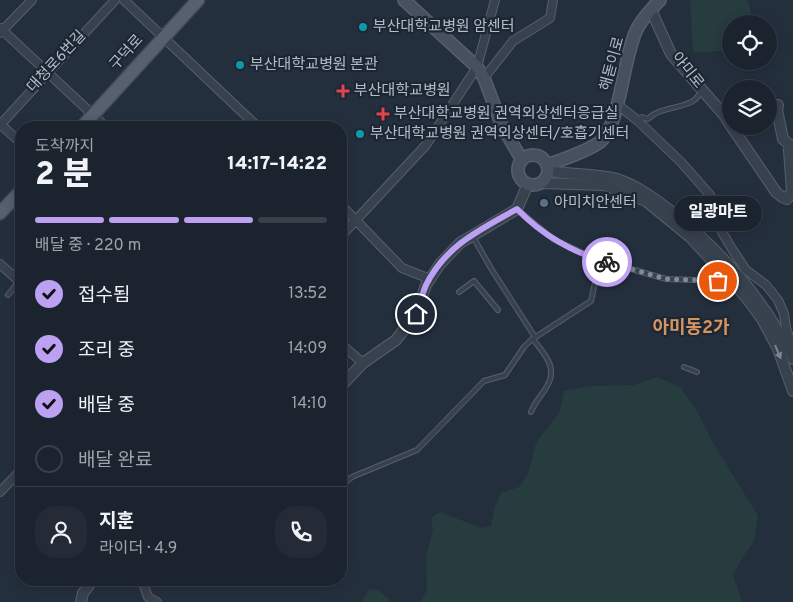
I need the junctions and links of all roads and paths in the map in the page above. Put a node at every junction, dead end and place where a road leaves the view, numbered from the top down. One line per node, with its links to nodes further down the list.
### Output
1 (32, 0): 10 (street)
2 (114, 0): 13 (street, 대청로6번길)
3 (124, 0): 11 (street)
4 (198, 0): 11 (main road, 구덕로)
5 (404, 0): 12 (main road)
6 (495, 0): 12 (street)
7 (553, 0): 14 (street)
8 (660, 0): 9 (main road, 해돋이로)
9 (651, 10): 15 (street, 아미로); 17 (main road, 해돋이로)
10 (1, 31): 13 (street)
11 (164, 37): 18 (main road, 구덕로); 23 (street)
12 (477, 67): 14 (main road); 38 (street)
13 (48, 72): 18 (street); 24 (street, 대청로6번길)
14 (484, 78): 29 (main road)
15 (703, 91): 19 (street, 아미로); 20 (lane)
16 (778, 105): 27 (street, 아미로)
17 (618, 106): 20 (street); 28 (main road, 해돋이로)
18 (93, 114): 21 (main road, 구덕로); 22 (street)
19 (722, 115)
20 (637, 120): 52 (street)
21 (87, 121)
22 (100, 121)
23 (252, 121)
24 (0, 125): 26 (street)
25 (737, 135): 27 (street, 아미로)
26 (15, 138)
27 (792, 145)
28 (565, 158): 30 (main road, 해돋이로); 31 (street)
29 (522, 160): 30 (main road); 33 (main road)
30 (548, 168): 31 (street); 32 (main road)
31 (573, 173): 53 (street)
32 (541, 183): 33 (main road); 45 (street)
33 (528, 184): 35 (street)
34 (15, 197): 37 (main road)
35 (517, 209): 40 (street); 41 (lane)
36 (347, 211): 38 (street)
37 (0, 213)
38 (356, 220): 39 (street); 44 (street)
39 (347, 230)
40 (471, 235): 44 (street); 50 (lane)
41 (600, 260): 45 (lane); 50 (lane)
42 (0, 264): 43 (street)
43 (15, 278)
44 (430, 279): 54 (street)
45 (732, 281): 58 (street, one-way to 58)
46 (15, 287): 48 (lane)
47 (459, 292): 49 (lane)
48 (8, 295)
49 (498, 310)
50 (534, 338): 59 (lane); 61 (lane)
51 (347, 349): 54 (street)
52 (793, 349)
53 (793, 359)
54 (363, 363): 57 (street)
55 (684, 367): 56 (lane)
56 (697, 372)
57 (347, 380)
58 (793, 391)
59 (531, 412)
60 (15, 476): 62 (street)
61 (347, 481)
62 (0, 492)
63 (88, 586): 65 (street)
64 (144, 586): 66 (street)
65 (81, 602)
66 (158, 602)

